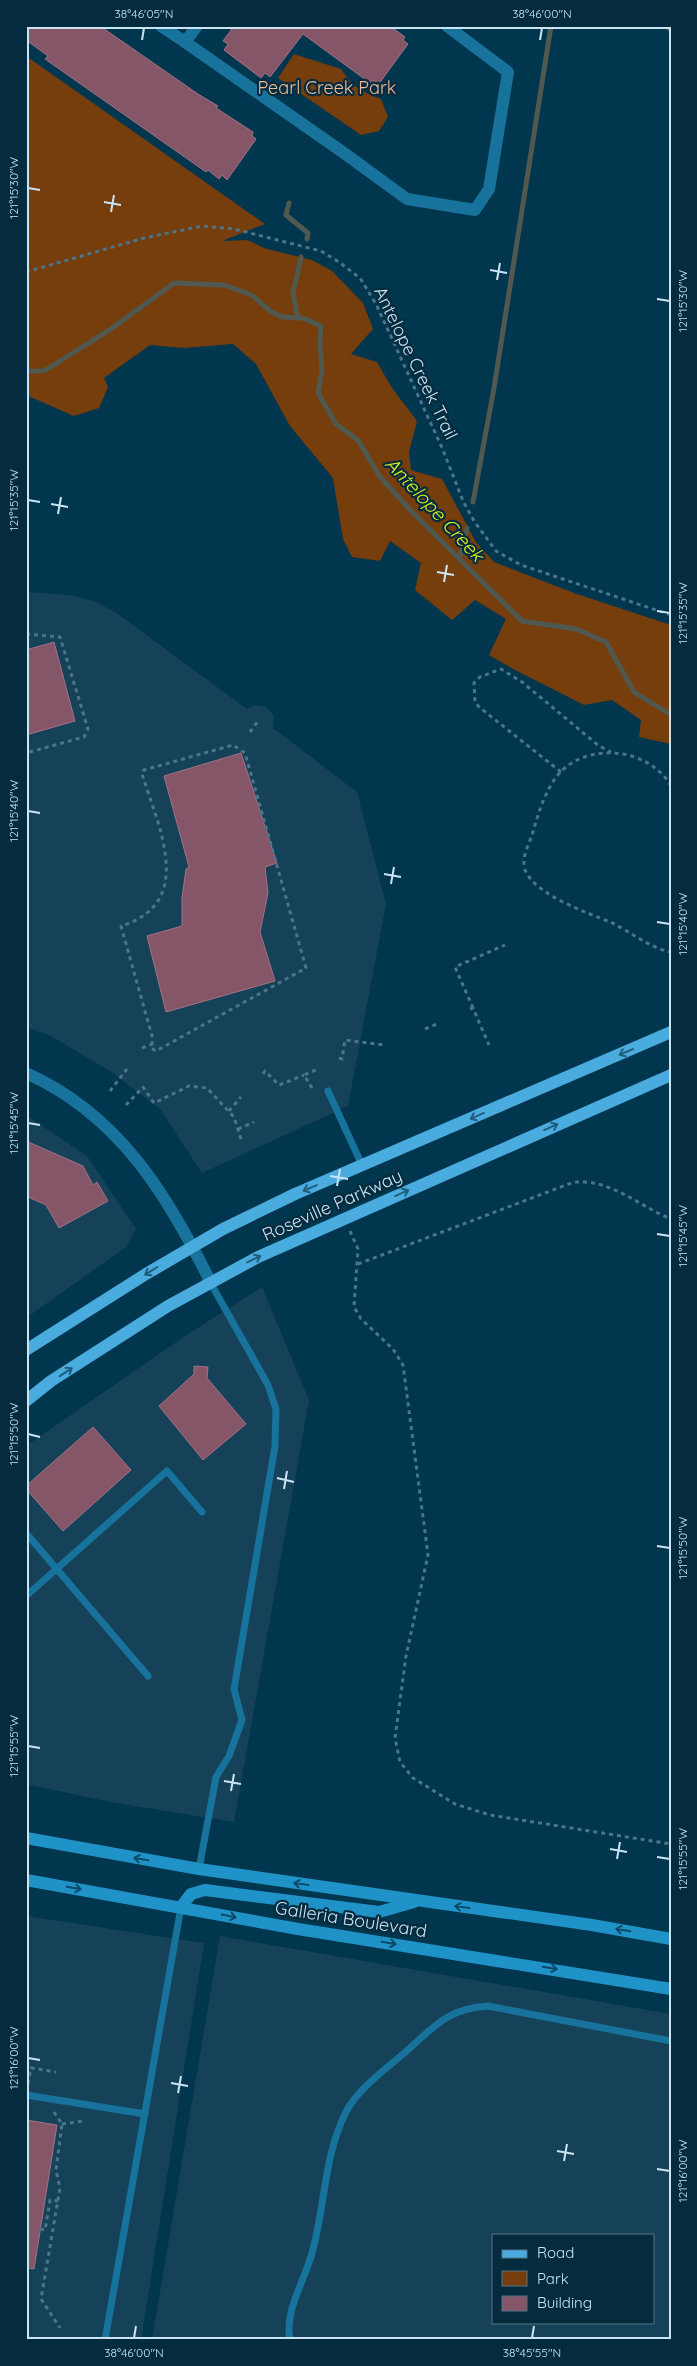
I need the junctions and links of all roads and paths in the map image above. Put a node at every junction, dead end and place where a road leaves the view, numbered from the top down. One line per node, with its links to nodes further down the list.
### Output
1 (161, 26): 4 (street)
2 (197, 26): 4 (street)
3 (447, 26): 4 (street)
4 (185, 42)
5 (26, 272): 6 (path, Antelope Creek Trail)
6 (671, 615)
7 (26, 634): 11 (path)
8 (258, 720): 9 (path)
9 (250, 732)
10 (612, 752): 12 (path); 12 (path); 13 (path)
11 (26, 753)
12 (562, 772): 15 (path)
13 (671, 786)
14 (505, 945): 21 (path)
15 (671, 952)
16 (437, 1024): 17 (path)
17 (425, 1029)
18 (671, 1032): 39 (main road, Roseville Parkway, one-way to 39)
19 (152, 1044): 19 (path); 22 (path)
20 (385, 1045): 23 (path)
21 (489, 1045)
22 (142, 1048)
23 (339, 1058)
24 (126, 1069): 31 (path)
25 (318, 1069): 28 (path)
26 (26, 1073): 42 (street)
27 (263, 1074): 28 (path)
28 (304, 1075): 30 (path)
29 (671, 1075): 40 (main road, Roseville Parkway, one-way to 29)
30 (312, 1088)
31 (110, 1091)
32 (328, 1091): 39 (lane)
33 (241, 1097): 35 (path)
34 (126, 1105): 35 (path)
35 (229, 1111): 37 (path)
36 (254, 1122): 37 (path)
37 (238, 1129): 38 (path)
38 (242, 1139)
39 (362, 1166): 42 (main road, Roseville Parkway, one-way to 42)
40 (345, 1218): 43 (path); 44 (main road, Roseville Parkway, one-way to 40)
41 (671, 1219): 43 (path)
42 (192, 1245): 44 (street); 45 (main road, Roseville Parkway, one-way to 45)
43 (358, 1264): 53 (path)
44 (210, 1281): 46 (main road, Roseville Parkway, one-way to 44); 54 (lane)
45 (26, 1350)
46 (26, 1401)
47 (202, 1512): 49 (lane)
48 (26, 1534): 49 (lane)
49 (56, 1568): 50 (lane); 51 (lane)
50 (26, 1596)
51 (148, 1676)
52 (26, 1838): 54 (main road, Galleria Boulevard, one-way to 52)
53 (671, 1844)
54 (200, 1869): 56 (main road, Galleria Boulevard, one-way to 54)
55 (26, 1880): 57 (main road, Galleria Boulevard, one-way to 57)
56 (419, 1901): 57 (main road); 58 (main road, Galleria Boulevard, one-way to 56)
57 (182, 1906): 59 (main road, Galleria Boulevard, one-way to 59); 67 (lane)
58 (671, 1939)
59 (671, 1989)
60 (671, 2041): 74 (lane)
61 (26, 2067): 62 (path)
62 (31, 2068): 63 (path); 64 (path)
63 (56, 2072)
64 (28, 2085)
65 (26, 2095): 67 (lane)
66 (45, 2111): 69 (path)
67 (145, 2114): 73 (lane)
68 (84, 2121): 69 (path)
69 (62, 2124): 70 (path)
70 (58, 2201): 71 (path); 72 (path)
71 (40, 2229)
72 (60, 2328)
73 (105, 2340)
74 (290, 2340)

